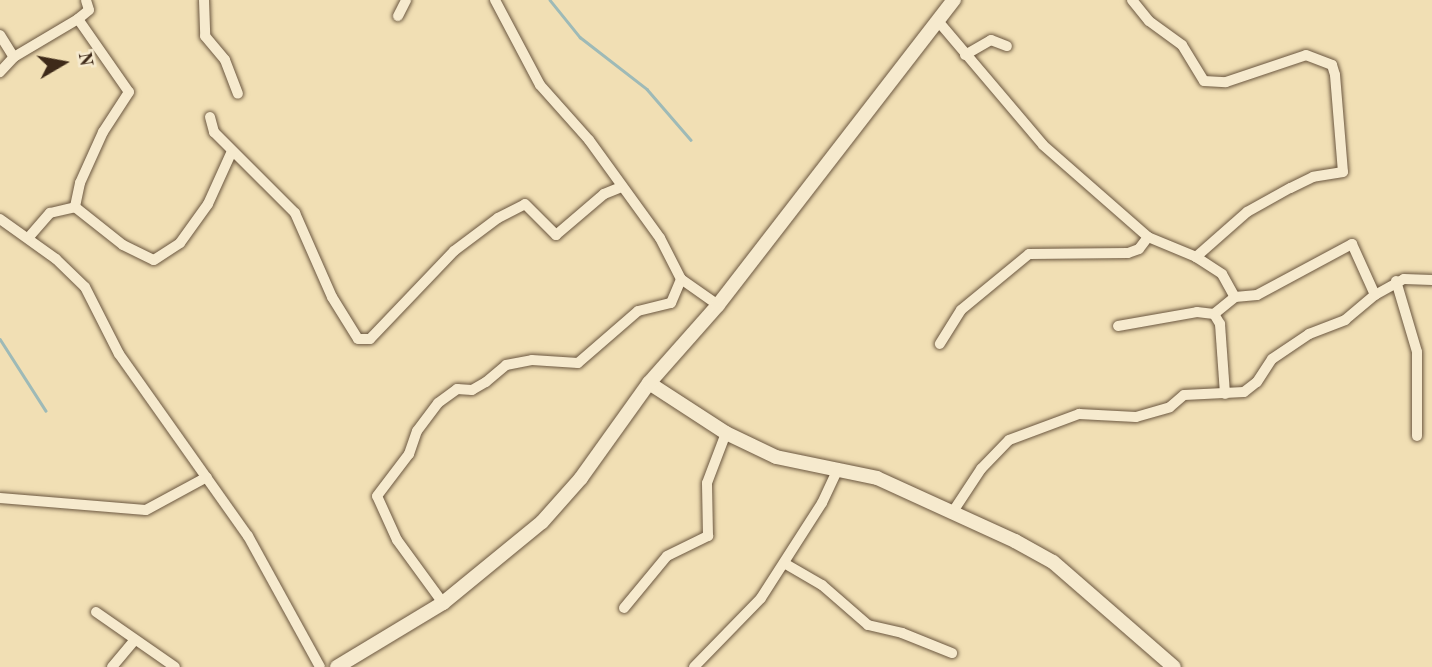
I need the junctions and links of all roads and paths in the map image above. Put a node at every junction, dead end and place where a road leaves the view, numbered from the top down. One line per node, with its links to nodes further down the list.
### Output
1 (86, 0): 8 (street)
2 (204, 0): 15 (street)
3 (406, 0): 7 (street)
4 (495, 0): 18 (street)
5 (954, 0): 9 (main road)
6 (1132, 0): 23 (street)
7 (398, 16)
8 (78, 19): 13 (street); 19 (street)
9 (938, 21): 12 (street); 29 (main road)
10 (0, 35): 13 (street)
11 (1007, 46): 12 (street)
12 (965, 55): 22 (street)
13 (14, 57): 14 (street)
14 (0, 72)
15 (238, 94)
16 (210, 117): 17 (street)
17 (232, 151): 18 (street); 19 (street)
18 (621, 187): 24 (street)
19 (75, 207): 21 (street)
20 (0, 219): 21 (street)
21 (29, 237): 38 (street)
22 (1148, 237): 23 (street); 32 (street)
23 (1196, 257): 28 (street)
24 (681, 279): 29 (street); 42 (street)
25 (1432, 280): 26 (street)
26 (1396, 281): 27 (street); 36 (street)
27 (1375, 295): 28 (street); 34 (street)
28 (1235, 297): 30 (street)
29 (718, 305): 33 (main road)
30 (1214, 314): 31 (street); 34 (street)
31 (1118, 326)
32 (940, 344)
33 (649, 383): 35 (main road); 42 (main road)
34 (1225, 394): 40 (street)
35 (726, 433): 37 (main road); 43 (street)
36 (1418, 436)
37 (837, 471): 40 (main road); 41 (street)
38 (207, 477): 39 (street); 49 (street)
39 (0, 498)
40 (952, 513): 52 (main road)
41 (784, 562): 46 (street); 51 (street)
42 (443, 603): 50 (main road)
43 (624, 608)
44 (96, 612): 45 (street)
45 (135, 639): 47 (street); 48 (street)
46 (952, 653)
47 (112, 667)
48 (174, 667)
49 (320, 667)
50 (337, 667)
51 (694, 667)
52 (1174, 667)

